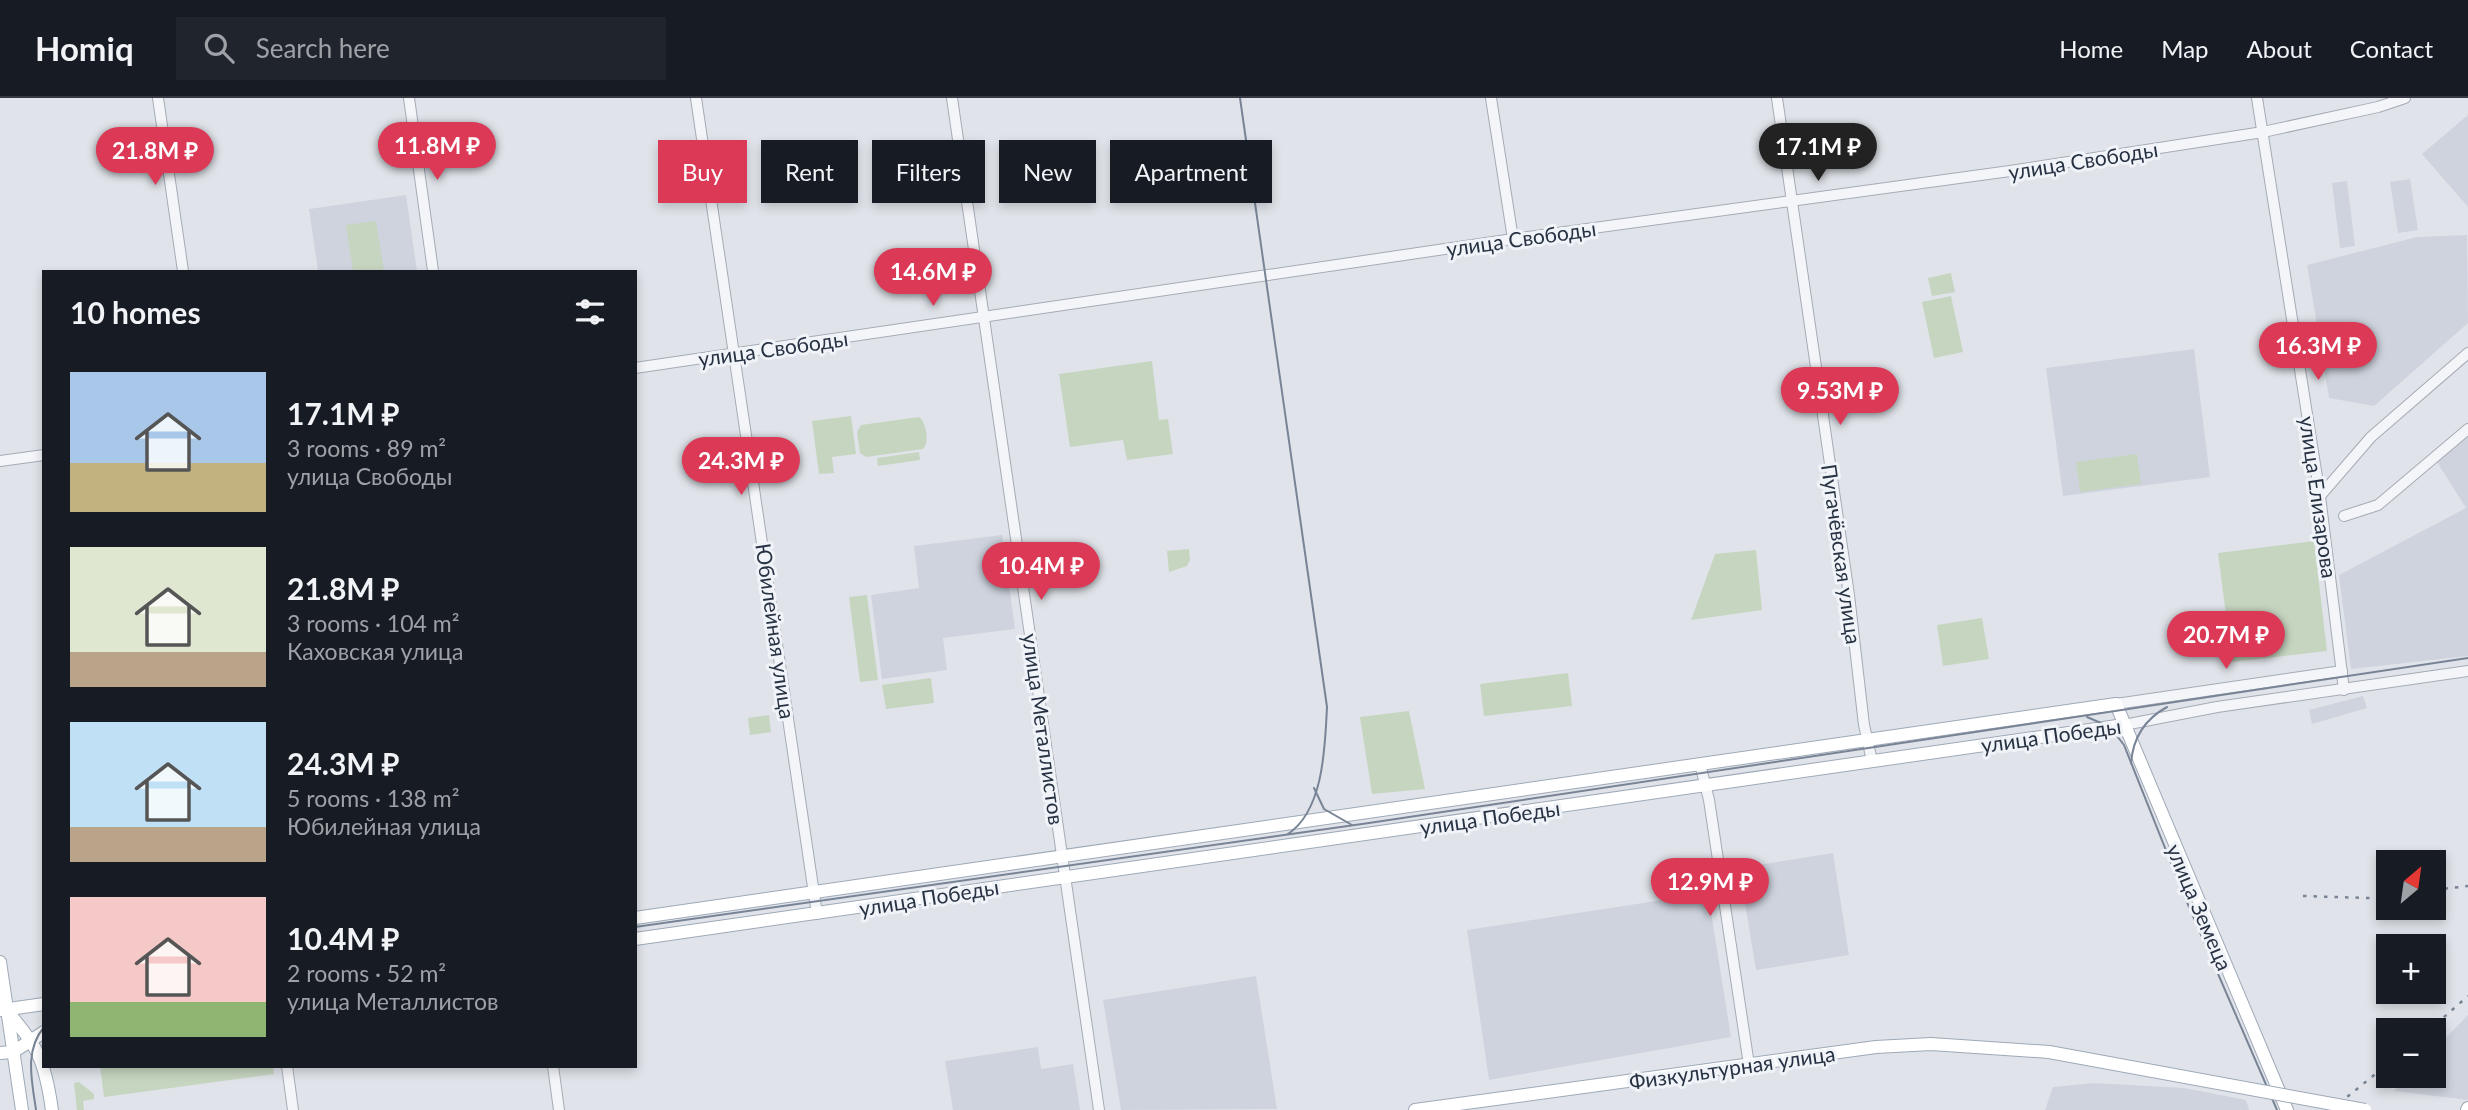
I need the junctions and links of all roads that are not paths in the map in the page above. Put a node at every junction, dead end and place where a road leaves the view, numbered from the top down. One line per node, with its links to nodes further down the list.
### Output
1 (158, 98): 12 (street)
2 (409, 98): 13 (street)
3 (696, 98): 16 (street, Юбилейная улица)
4 (952, 98): 14 (street, улица Металлистов)
5 (1491, 98): 11 (street)
6 (1777, 98): 10 (street, Пугачёвская улица)
7 (2257, 98): 9 (street, улица Елизарова)
8 (2405, 98): 9 (street, улица Свободы)
9 (2263, 132): 10 (street, улица Свободы); 21 (street, улица Елизарова)
10 (1791, 203): 11 (street, улица Свободы); 28 (street, Пугачёвская улица)
11 (1513, 239): 14 (street, улица Свободы)
12 (183, 270)
13 (433, 270)
14 (984, 317): 16 (street, улица Свободы); 32 (street, улица Металлистов)
15 (2468, 352): 21 (street)
16 (736, 353): 17 (street, улица Свободы); 34 (street, Юбилейная улица)
17 (637, 368)
18 (2468, 429): 22 (street)
19 (42, 455): 20 (street)
20 (0, 461)
21 (2320, 496): 23 (street, улица Елизарова)
22 (2344, 516)
23 (2342, 671): 25 (street, улица Елизарова); 26 (street, улица Победы)
24 (2468, 671): 25 (street, улица Победы)
25 (2344, 690): 27 (street, улица Победы)
26 (2116, 704): 27 (main road, улица Земеца); 28 (main road, улица Победы)
27 (2124, 725): 29 (main road, улица Победы); 55 (main road, улица Земеца)
28 (1868, 740): 29 (street, Пугачёвская улица); 30 (main road, улица Победы)
29 (1872, 761): 31 (main road, улица Победы)
30 (1700, 764): 31 (street); 32 (main road, улица Победы)
31 (1706, 785): 33 (main road, улица Победы); 45 (street)
32 (1062, 856): 33 (street, улица Металлистов); 34 (main road, улица Победы)
33 (1065, 876): 35 (main road, улица Победы); 53 (street, улица Металлистов)
34 (812, 893): 35 (street, Юбилейная улица); 36 (main road, улица Победы)
35 (817, 914): 37 (main road, улица Победы)
36 (637, 918)
37 (637, 939)
38 (0, 962): 40 (main road)
39 (42, 1004): 40 (main road)
40 (3, 1010): 42 (main road); 43 (main road)
41 (42, 1033): 42 (main road)
42 (32, 1039): 43 (main road); 44 (main road)
43 (6, 1052): 49 (main road)
44 (42, 1063)
45 (1749, 1065): 54 (main road, Физкультурная улица); 56 (main road, Физкультурная улица, bridge)
46 (44, 1068): 50 (main road)
47 (287, 1068): 51 (street)
48 (553, 1068): 52 (street)
49 (22, 1110)
50 (52, 1110)
51 (293, 1110)
52 (559, 1110)
53 (1099, 1110)
54 (1415, 1110)
55 (2287, 1110)
56 (2365, 1110)

